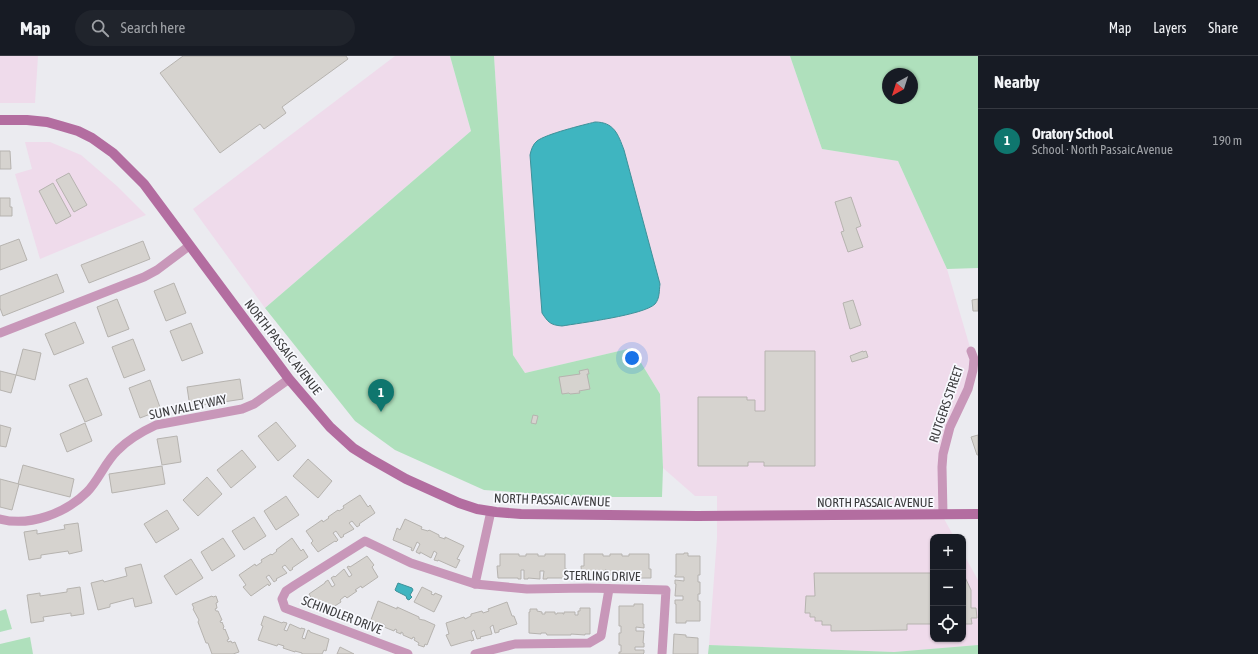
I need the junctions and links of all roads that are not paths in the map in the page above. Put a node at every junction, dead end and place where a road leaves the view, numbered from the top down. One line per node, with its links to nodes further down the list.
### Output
1 (0, 120): 2 (main road, NORTH PASSAIC AVENUE)
2 (190, 246): 3 (street); 5 (main road, NORTH PASSAIC AVENUE)
3 (0, 333)
4 (974, 356): 7 (street, RUTGERS STREET)
5 (289, 379): 6 (main road, NORTH PASSAIC AVENUE); 9 (street, SUN VALLEY WAY)
6 (491, 511): 7 (main road, NORTH PASSAIC AVENUE); 10 (street)
7 (943, 514): 8 (main road, NORTH PASSAIC AVENUE)
8 (978, 514)
9 (0, 518)
10 (475, 584): 11 (street, STERLING DRIVE); 12 (street, STERLING DRIVE)
11 (609, 589): 14 (street); 15 (street, STERLING DRIVE)
12 (286, 591): 13 (street, SCHINDLER DRIVE)
13 (408, 654)
14 (475, 654)
15 (662, 654)

